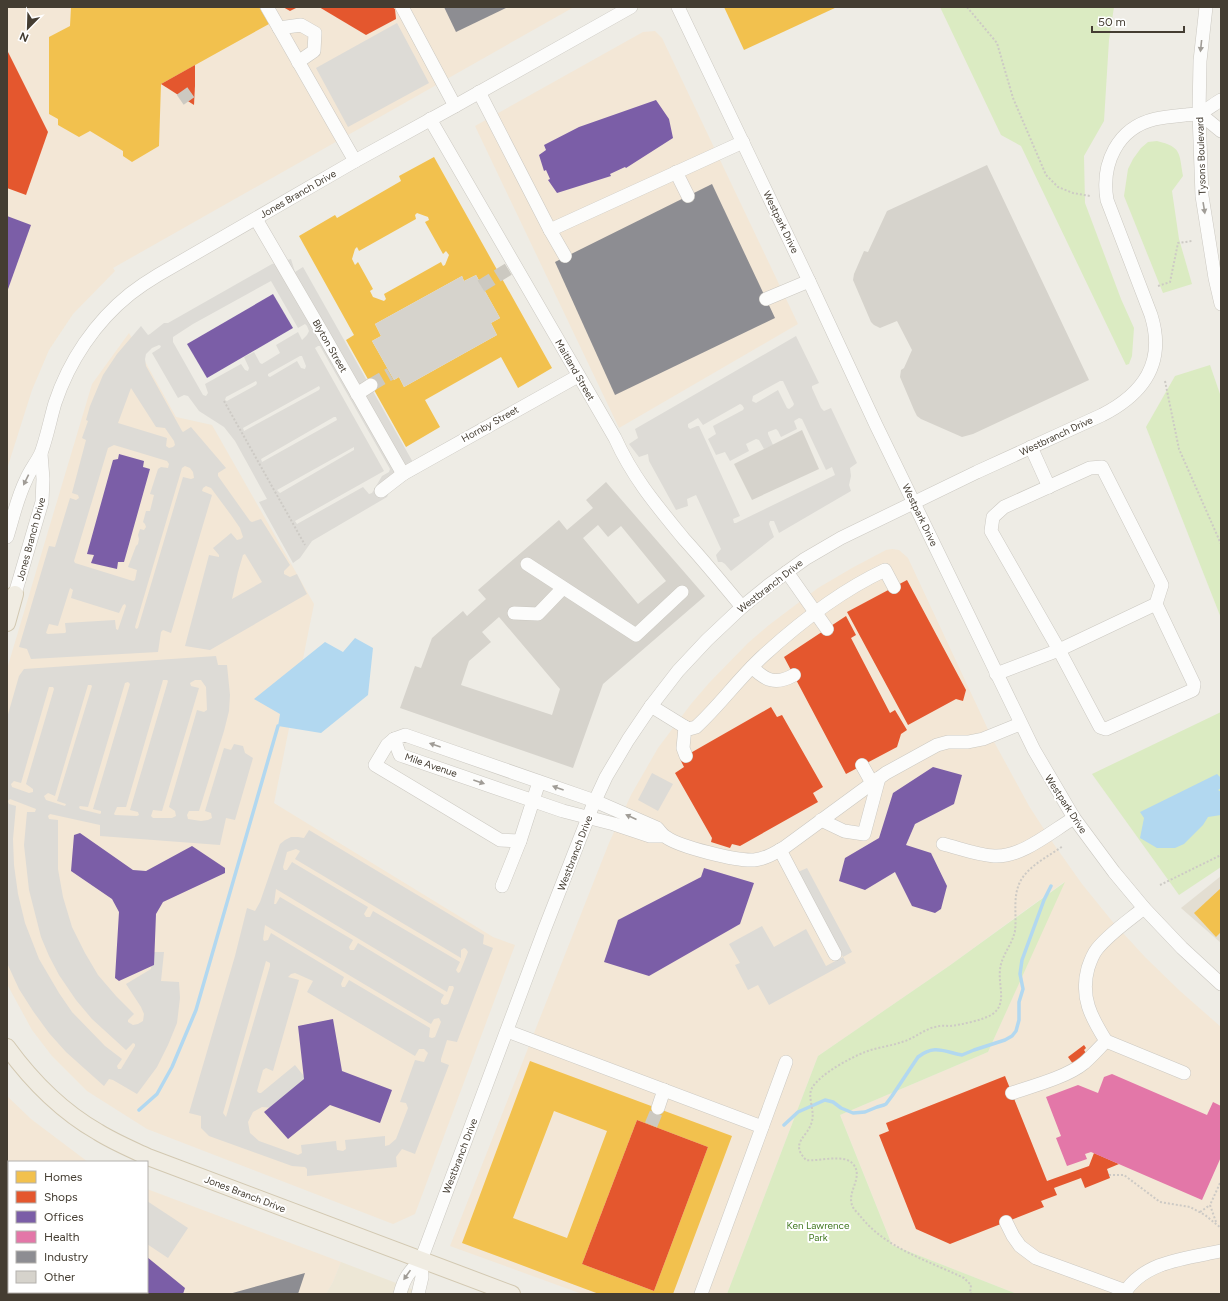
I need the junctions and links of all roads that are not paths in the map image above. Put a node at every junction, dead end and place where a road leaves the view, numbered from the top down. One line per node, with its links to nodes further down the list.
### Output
1 (268, 7): 6 (street)
2 (402, 7): 10 (street)
3 (631, 7): 8 (street, Jones Branch Drive)
4 (678, 7): 14 (street, Westpark Drive)
5 (1206, 7): 11 (street, Tysons Boulevard, one-way to 11)
6 (279, 28): 7 (street); 7 (street)
7 (298, 62): 15 (street)
8 (479, 92): 10 (street, Jones Branch Drive); 19 (street)
9 (1221, 100): 11 (street, Westbranch Drive)
10 (455, 106): 12 (street, Jones Branch Drive)
11 (1199, 113): 13 (street); 23 (street, Tysons Boulevard, one-way to 23); 27 (street, Westbranch Drive)
12 (430, 119): 15 (street, Jones Branch Drive); 24 (street, Maitland Street)
13 (1221, 131)
14 (743, 142): 16 (street); 21 (street, Westpark Drive)
15 (354, 161): 18 (street, Jones Branch Drive)
16 (676, 172): 17 (street); 19 (street)
17 (688, 196)
18 (256, 219): 26 (street, Blyton Street); 28 (street, Jones Branch Drive)
19 (550, 230): 20 (street)
20 (565, 256)
21 (809, 280): 22 (street); 32 (street, Westpark Drive)
22 (766, 299)
23 (1221, 304)
24 (578, 376): 29 (street, Hornby Street); 41 (street, Maitland Street)
25 (371, 386): 26 (street)
26 (357, 394): 29 (street, Blyton Street)
27 (1032, 447): 30 (street); 32 (street, Westbranch Drive)
28 (41, 454): 33 (street, Jones Branch Drive, one-way to 33); 38 (street, Jones Branch Drive)
29 (403, 474): 31 (street, Hornby Street)
30 (1049, 487): 40 (street); 46 (street)
31 (381, 491)
32 (915, 503): 35 (street, Westbranch Drive); 48 (street, Westpark Drive)
33 (7, 538)
34 (527, 564): 37 (street)
35 (787, 572): 41 (street, Westbranch Drive); 43 (street)
36 (894, 587): 43 (street)
37 (563, 588): 39 (street); 42 (street)
38 (10, 591): 44 (main road, Jones Branch Drive)
39 (682, 592)
40 (1156, 604): 46 (street); 46 (street)
41 (742, 607): 50 (street, Westbranch Drive)
42 (514, 613)
43 (815, 613): 45 (street); 47 (street)
44 (7, 623)
45 (827, 629)
46 (1059, 650): 48 (street)
47 (752, 666): 49 (street); 52 (street)
48 (996, 674): 51 (street, Westpark Drive)
49 (794, 675)
50 (651, 706): 52 (street); 59 (street, Westbranch Drive)
51 (1020, 724): 56 (street); 61 (street, Westpark Drive)
52 (684, 727): 54 (street)
53 (394, 740): 57 (street, Mile Avenue, one-way to 53); 58 (street, Mile Avenue, one-way to 58); 64 (street)
54 (686, 756)
55 (862, 765): 56 (street)
56 (875, 781): 62 (street); 62 (street)
57 (539, 782): 58 (street); 59 (street, Mile Avenue, one-way to 57)
58 (533, 800): 60 (street, Mile Avenue); 64 (street)
59 (594, 801): 60 (street, Westbranch Drive); 63 (street, Mile Avenue, one-way to 59)
60 (589, 817): 63 (street, Mile Avenue); 71 (street, Westbranch Drive)
61 (1074, 818): 65 (street); 68 (street, Westpark Drive)
62 (821, 820): 66 (street)
63 (664, 836): 66 (street)
64 (520, 841): 67 (street)
65 (943, 844)
66 (780, 850): 69 (street)
67 (502, 886)
68 (1144, 908): 70 (street, Westpark Drive); 72 (street)
69 (835, 954)
70 (1221, 984)
71 (506, 1031): 76 (street); 82 (street, Westbranch Drive)
72 (1106, 1041): 75 (street); 77 (street)
73 (7, 1047): 82 (main road, Jones Branch Drive)
74 (786, 1062): 79 (street)
75 (1184, 1073)
76 (664, 1090): 78 (street); 79 (street)
77 (1012, 1093)
78 (658, 1108)
79 (762, 1127): 87 (street)
80 (1006, 1222): 83 (street)
81 (1221, 1251): 83 (street)
82 (421, 1260): 84 (street, one-way to 84); 85 (street); 86 (main road, Jones Branch Drive)
83 (1125, 1293)
84 (400, 1294)
85 (418, 1294)
86 (512, 1294)
87 (701, 1294)

